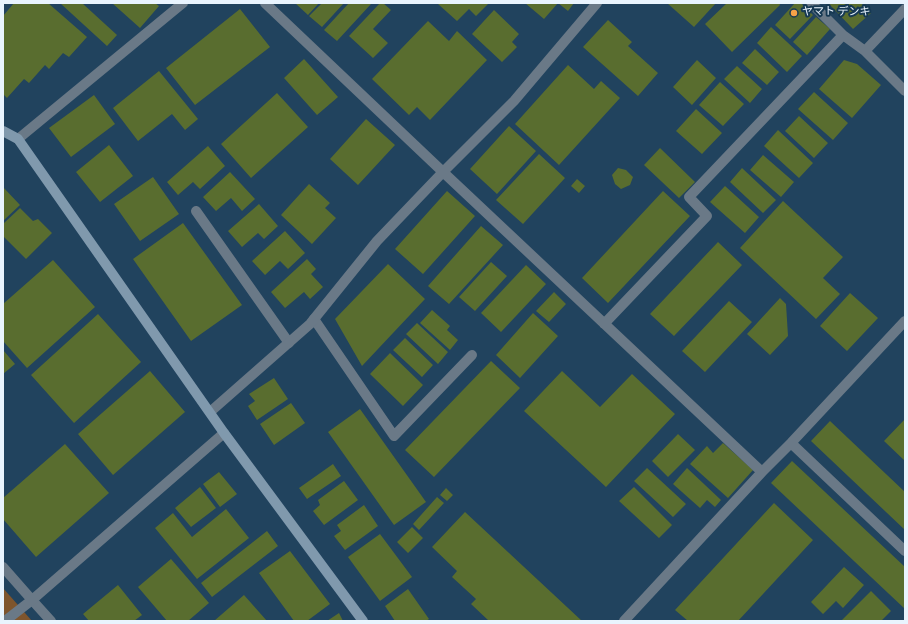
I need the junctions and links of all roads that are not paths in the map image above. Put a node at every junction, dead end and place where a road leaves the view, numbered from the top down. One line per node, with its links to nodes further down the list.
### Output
1 (184, 3): 10 (street)
2 (265, 3): 11 (street)
3 (597, 3): 11 (street)
4 (811, 3): 6 (street)
5 (905, 9): 7 (street)
6 (843, 35): 7 (street); 15 (street)
7 (865, 51): 8 (street)
8 (905, 91)
9 (3, 131): 10 (street)
10 (18, 139): 18 (street)
11 (442, 172): 13 (street); 15 (street)
12 (196, 211): 16 (street)
13 (314, 319): 16 (street); 17 (street)
14 (905, 321): 20 (street)
15 (604, 324): 21 (street)
16 (289, 343): 18 (street)
17 (472, 355)
18 (210, 412): 19 (street)
19 (224, 433): 24 (street); 27 (street)
20 (791, 443): 21 (street); 22 (street)
21 (762, 472): 28 (street)
22 (905, 551)
23 (3, 567): 24 (street)
24 (32, 600): 25 (street); 26 (street)
25 (5, 621)
26 (51, 621)
27 (363, 621)
28 (624, 621)

